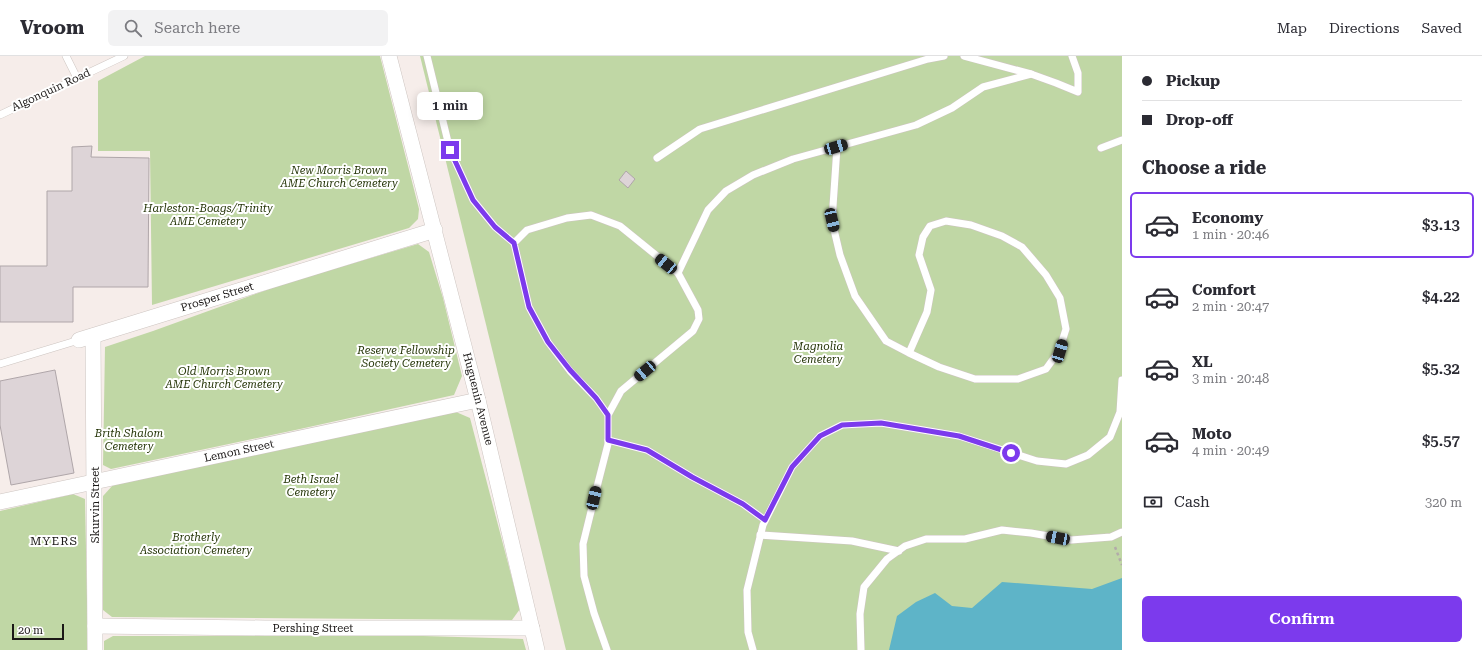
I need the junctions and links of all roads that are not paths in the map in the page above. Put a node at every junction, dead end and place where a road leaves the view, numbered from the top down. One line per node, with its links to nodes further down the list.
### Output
1 (66, 56): 9 (lane)
2 (124, 56): 9 (lane, Algonquin Road)
3 (389, 56): 15 (street, Huguenin Avenue)
4 (427, 56): 16 (lane)
5 (944, 56): 14 (lane)
6 (964, 56): 8 (lane)
7 (1072, 56): 8 (lane)
8 (1031, 74): 12 (lane)
9 (77, 78): 10 (lane, Algonquin Road)
10 (0, 115)
11 (1122, 140): 13 (lane)
12 (836, 147): 17 (lane); 19 (lane)
13 (1101, 148)
14 (658, 158)
15 (435, 230): 18 (street, Prosper Street); 22 (street, Huguenin Avenue)
16 (514, 243): 17 (lane); 23 (lane)
17 (678, 273): 23 (lane)
18 (86, 338): 20 (lane, Prosper Street); 25 (street, Skurvin Street)
19 (909, 353): 19 (lane)
20 (0, 364)
21 (1122, 380): 27 (lane)
22 (478, 400): 25 (street, Lemon Street); 32 (street, Huguenin Avenue)
23 (608, 415): 24 (lane)
24 (608, 440): 27 (lane); 35 (lane)
25 (95, 482): 26 (street, Lemon Street); 31 (street, Skurvin Street)
26 (0, 502)
27 (765, 520): 29 (lane)
28 (1122, 532): 30 (lane)
29 (760, 535): 30 (lane); 36 (lane)
30 (899, 551): 37 (lane)
31 (95, 626): 32 (street, Pershing Street); 33 (street, Skurvin Street)
32 (532, 628): 34 (street, Huguenin Avenue)
33 (96, 650)
34 (537, 650)
35 (607, 650)
36 (753, 650)
37 (861, 650)

